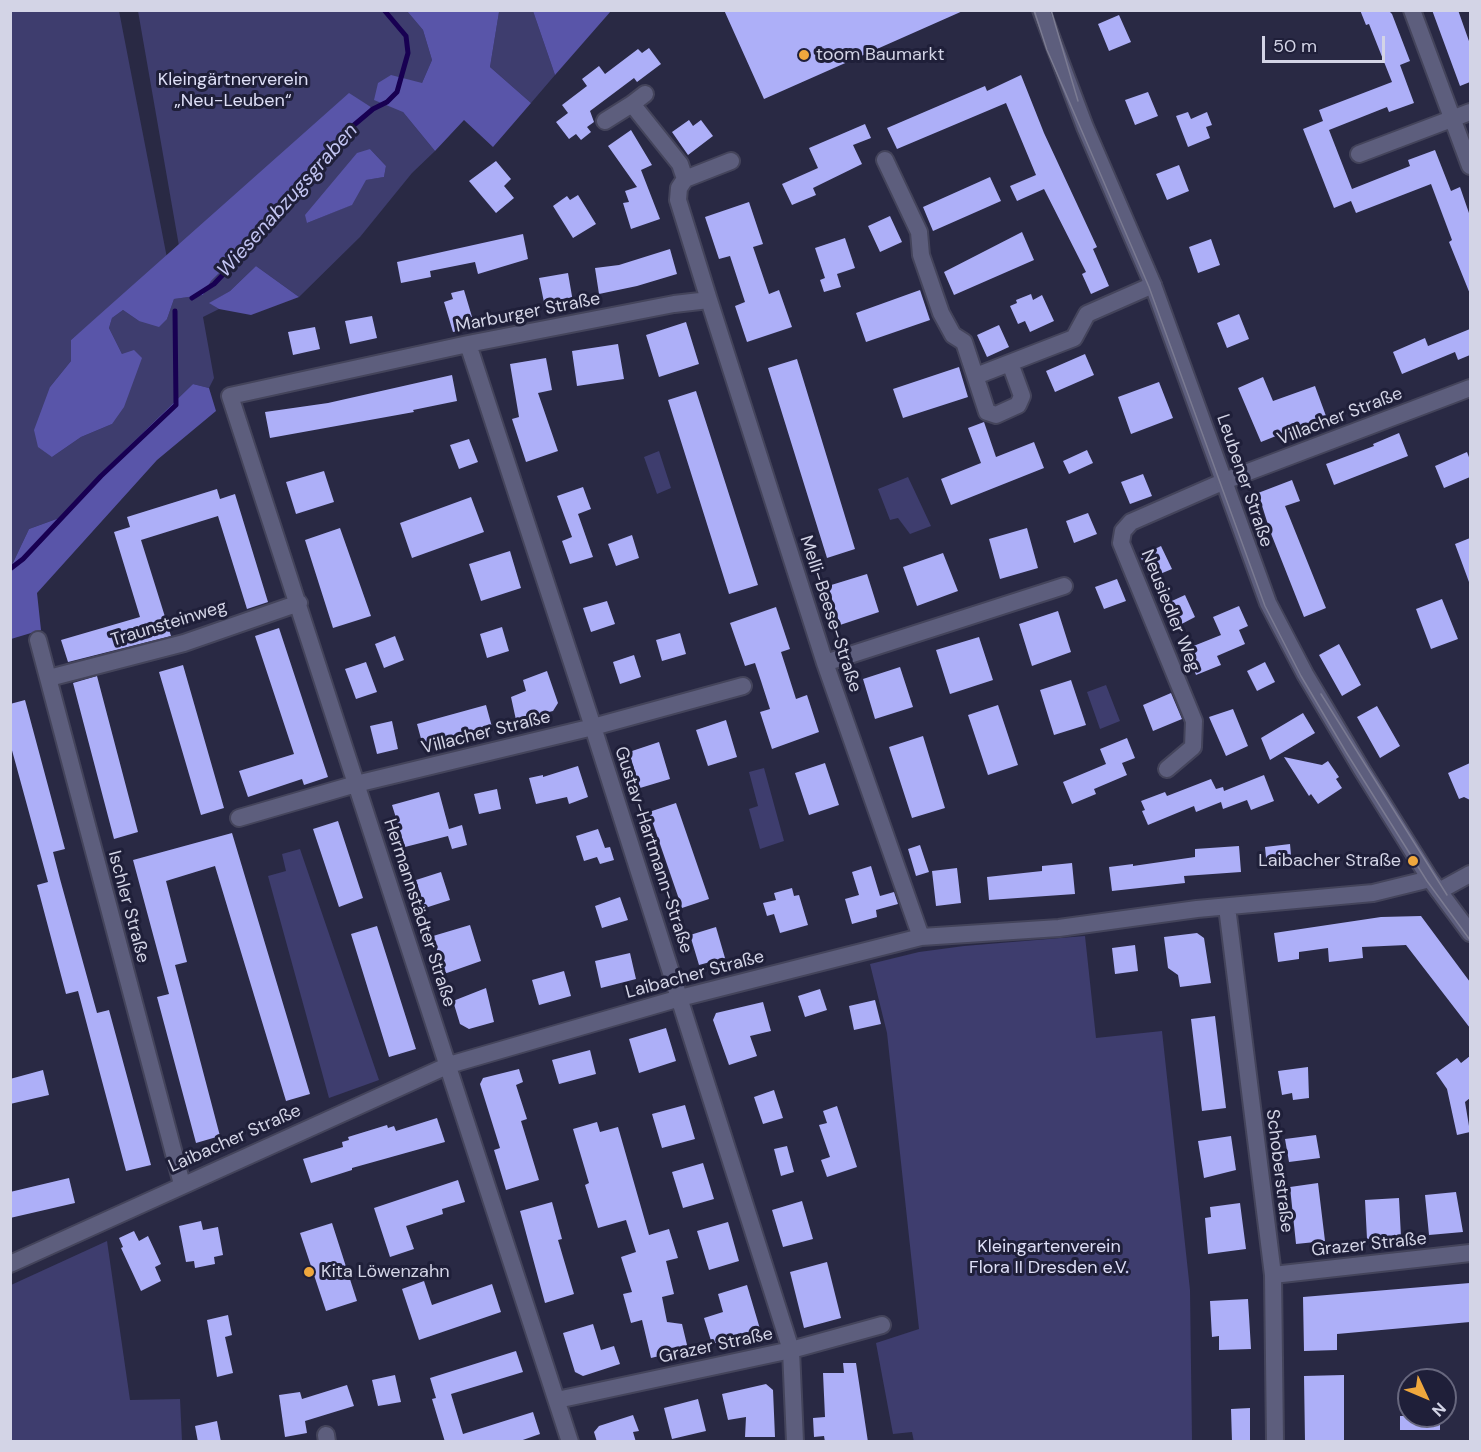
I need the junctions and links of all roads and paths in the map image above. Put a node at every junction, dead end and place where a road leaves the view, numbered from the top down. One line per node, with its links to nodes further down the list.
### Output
1 (1041, 10): 11 (street, Leubener Straße)
2 (1412, 10): 4 (street)
3 (1470, 112): 4 (street)
4 (1453, 118): 6 (street); 9 (street)
5 (605, 121): 10 (street)
6 (1359, 154)
7 (885, 160): 15 (street)
8 (731, 161): 10 (street)
9 (1470, 166)
10 (685, 179): 12 (street)
11 (1153, 285): 14 (street); 18 (street, Leubener Straße)
12 (709, 300): 13 (street, Marburger Straße); 22 (street, Melli-Beese-Straße)
13 (468, 344): 17 (street, Marburger Straße); 25 (street, Gustav-Hartmann-Straße)
14 (1010, 363): 15 (street); 15 (street)
15 (976, 376)
16 (1470, 388): 18 (street, Villacher Straße)
17 (230, 396): 20 (street, Hermannstädter Straße)
18 (1224, 483): 26 (street, Neusiedler Weg); 30 (street, Leubener Straße)
19 (1064, 586): 22 (street)
20 (298, 603): 23 (street, Traunsteinweg); 27 (street, Hermannstädter Straße)
21 (38, 640): 23 (street, Ischler Straße)
22 (825, 663): 33 (street, Melli-Beese-Straße)
23 (49, 678): 36 (street, Ischler Straße)
24 (743, 686): 25 (street, Villacher Straße)
25 (593, 727): 27 (street, Villacher Straße); 34 (street, Gustav-Hartmann-Straße)
26 (1167, 769)
27 (356, 784): 28 (street, Villacher Straße); 35 (street, Hermannstädter Straße)
28 (239, 818)
29 (1470, 874): 30 (street, Laibacher Straße)
30 (1434, 885): 31 (street, Laibacher Straße); 32 (street, Leubener Straße)
31 (1227, 907): 33 (street, Laibacher Straße); 39 (street, Schoberstraße)
32 (1470, 933)
33 (921, 938): 34 (street, Laibacher Straße)
34 (680, 998): 35 (street, Laibacher Straße); 41 (street, Gustav-Hartmann-Straße)
35 (449, 1065): 36 (street, Laibacher Straße); 42 (street, Hermannstädter Straße)
36 (182, 1184): 38 (street, Laibacher Straße)
37 (1470, 1254): 39 (street, Grazer Straße)
38 (10, 1264)
39 (1273, 1275): 45 (street, Schoberstraße)
40 (882, 1325): 41 (street, Grazer Straße)
41 (791, 1350): 42 (street, Grazer Straße); 44 (street, Gustav-Hartmann-Straße)
42 (557, 1400): 43 (street, Hermannstädter Straße)
43 (570, 1442)
44 (795, 1442)
45 (1275, 1442)

